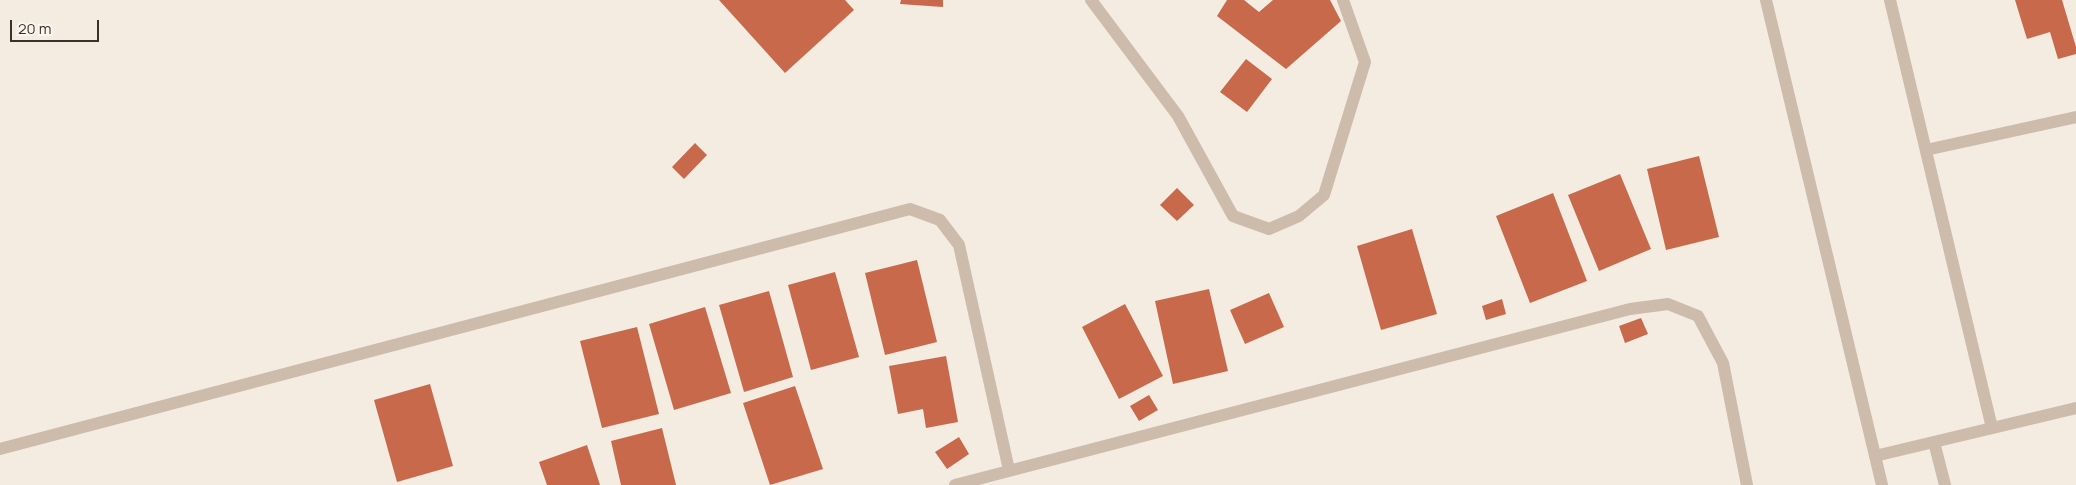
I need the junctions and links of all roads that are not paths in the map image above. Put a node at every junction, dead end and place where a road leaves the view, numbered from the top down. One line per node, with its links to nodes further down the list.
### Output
1 (1091, 0): 2 (street)
2 (1343, 0)
3 (1766, 0): 11 (street)
4 (1890, 0): 6 (street)
5 (2076, 117): 6 (street)
6 (1926, 150): 8 (street)
7 (2076, 408): 8 (street)
8 (1992, 428): 9 (street)
9 (1934, 442): 11 (street); 16 (street)
10 (0, 449): 12 (street)
11 (1876, 456): 15 (street)
12 (1009, 470): 13 (street); 14 (street)
13 (955, 485)
14 (1747, 485)
15 (1882, 485)
16 (1946, 485)

